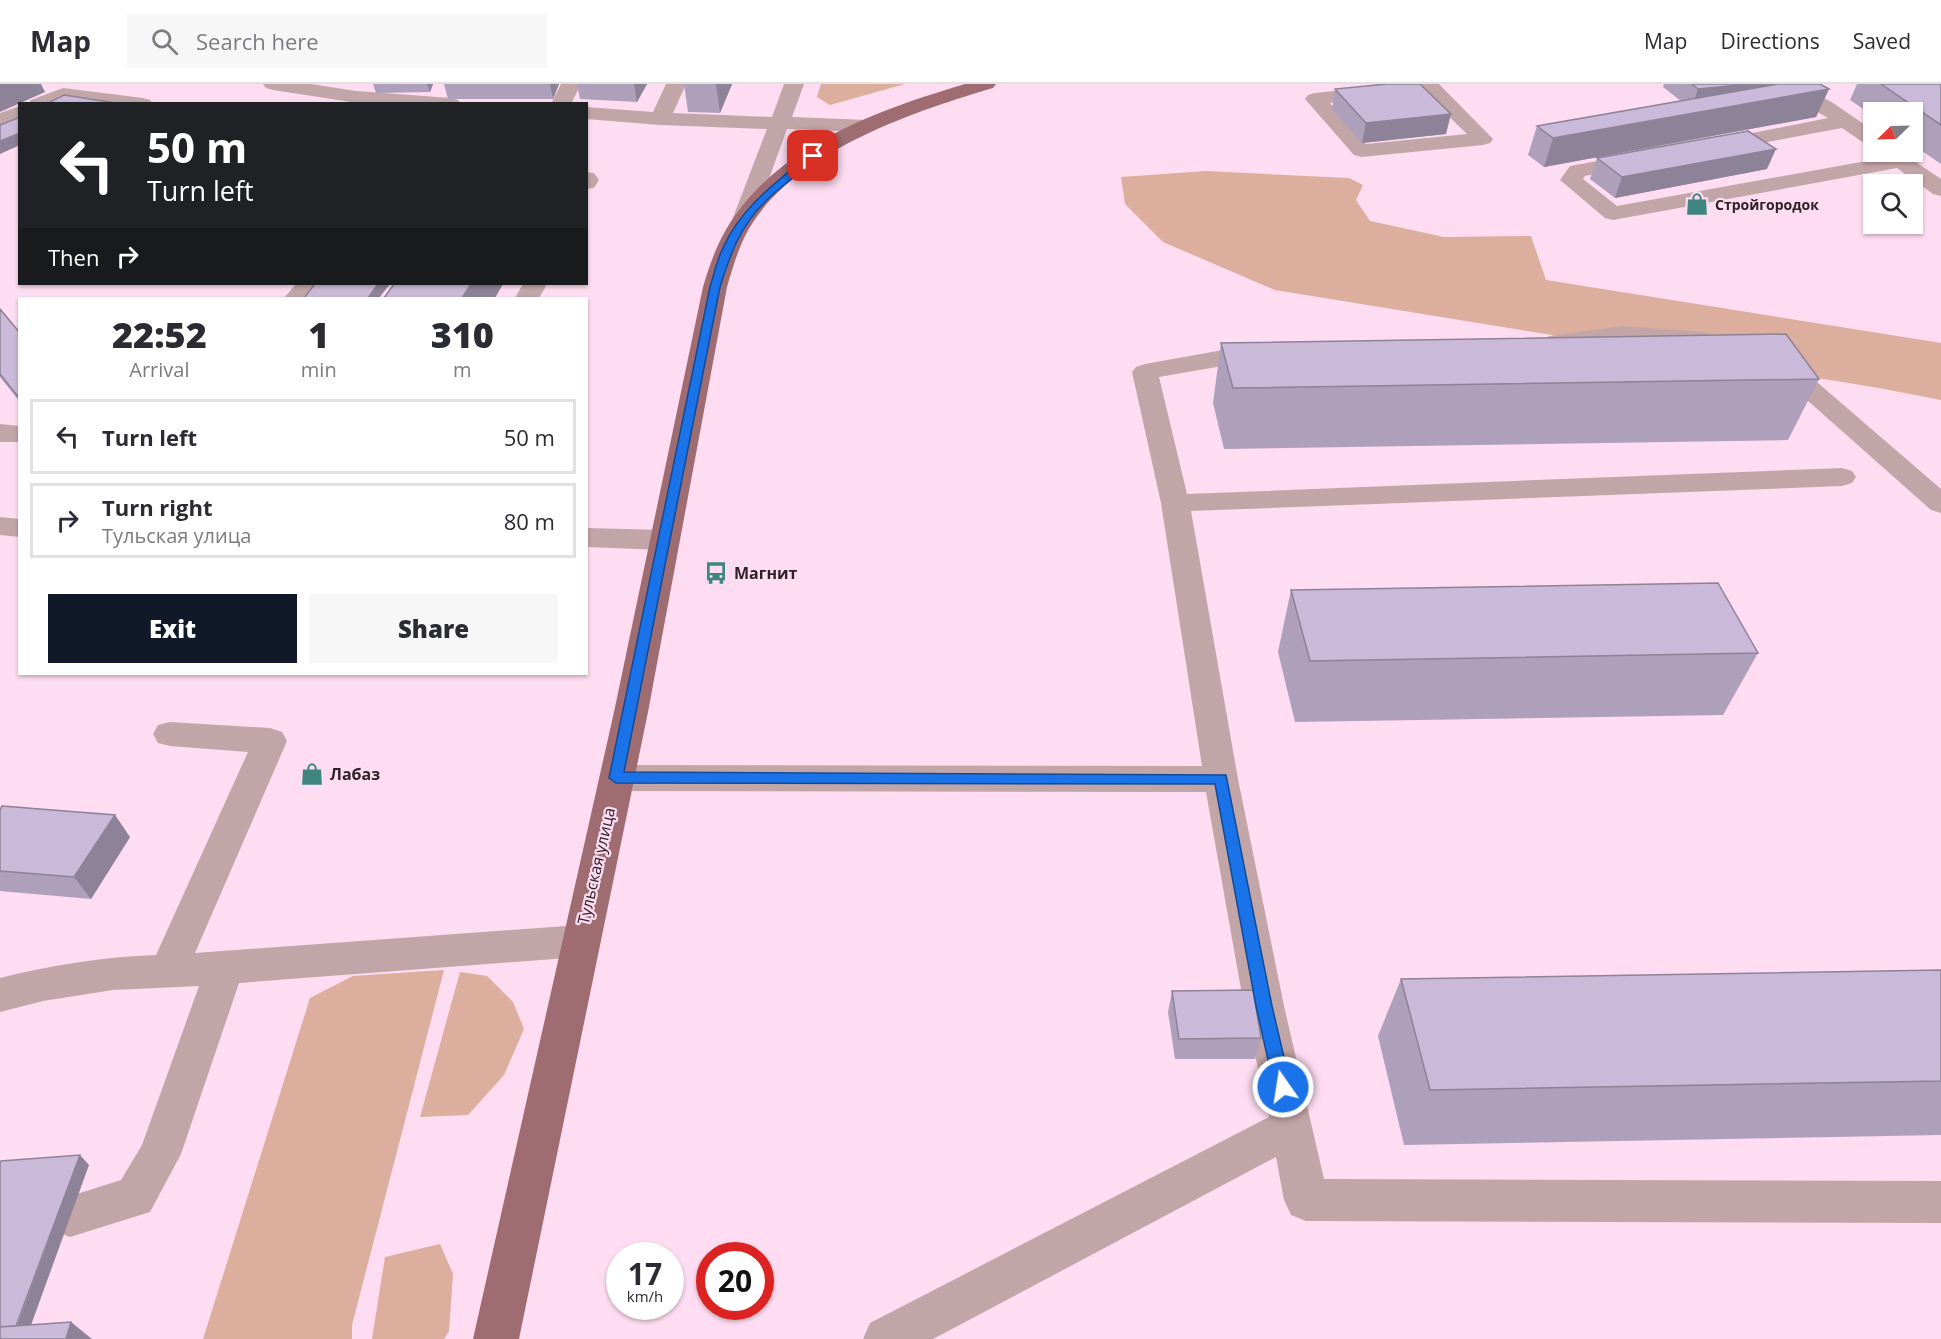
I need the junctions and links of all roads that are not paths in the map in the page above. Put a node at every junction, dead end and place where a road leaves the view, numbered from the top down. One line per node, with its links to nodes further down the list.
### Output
1 (273, 84): 10 (street)
2 (571, 84): 11 (street)
3 (676, 84): 14 (street)
4 (794, 84): 17 (street)
5 (986, 84): 18 (main road, Тульская улица)
6 (1783, 84): 16 (street)
7 (1429, 86): 7 (street)
8 (43, 102): 9 (street)
9 (129, 102)
10 (424, 102)
11 (562, 102)
12 (18, 113): 15 (street)
13 (588, 113): 14 (street)
14 (660, 119): 17 (street)
15 (0, 120)
16 (1845, 121): 19 (street); 20 (street)
17 (780, 123): 18 (street); 25 (street)
18 (867, 126): 25 (main road, Тульская улица)
19 (1863, 133)
20 (1694, 149)
21 (1660, 156): 22 (street)
22 (1865, 162)
23 (1903, 162): 24 (street)
24 (1941, 189)
25 (743, 220): 40 (main road, Тульская улица)
26 (307, 285): 27 (street)
27 (298, 297)
28 (1725, 345): 29 (street)
29 (1522, 348)
30 (1284, 354): 35 (street)
31 (1758, 356): 36 (street)
32 (0, 432): 33 (street)
33 (18, 434)
34 (1842, 477): 35 (street)
35 (1175, 503): 43 (street)
36 (1941, 504)
37 (0, 526): 38 (street)
38 (18, 528)
39 (588, 537): 40 (street)
40 (664, 540): 42 (main road, Тульская улица)
41 (170, 734): 46 (street)
42 (616, 778): 43 (street); 44 (main road, Тульская улица)
43 (1221, 779): 48 (street)
44 (580, 941): 45 (street); 51 (main road, Тульская улица)
45 (225, 968): 46 (street); 50 (street)
46 (168, 971): 47 (street)
47 (0, 995)
48 (1292, 1127): 49 (street); 52 (street)
49 (1941, 1202)
50 (70, 1216)
51 (496, 1339)
52 (886, 1339)

